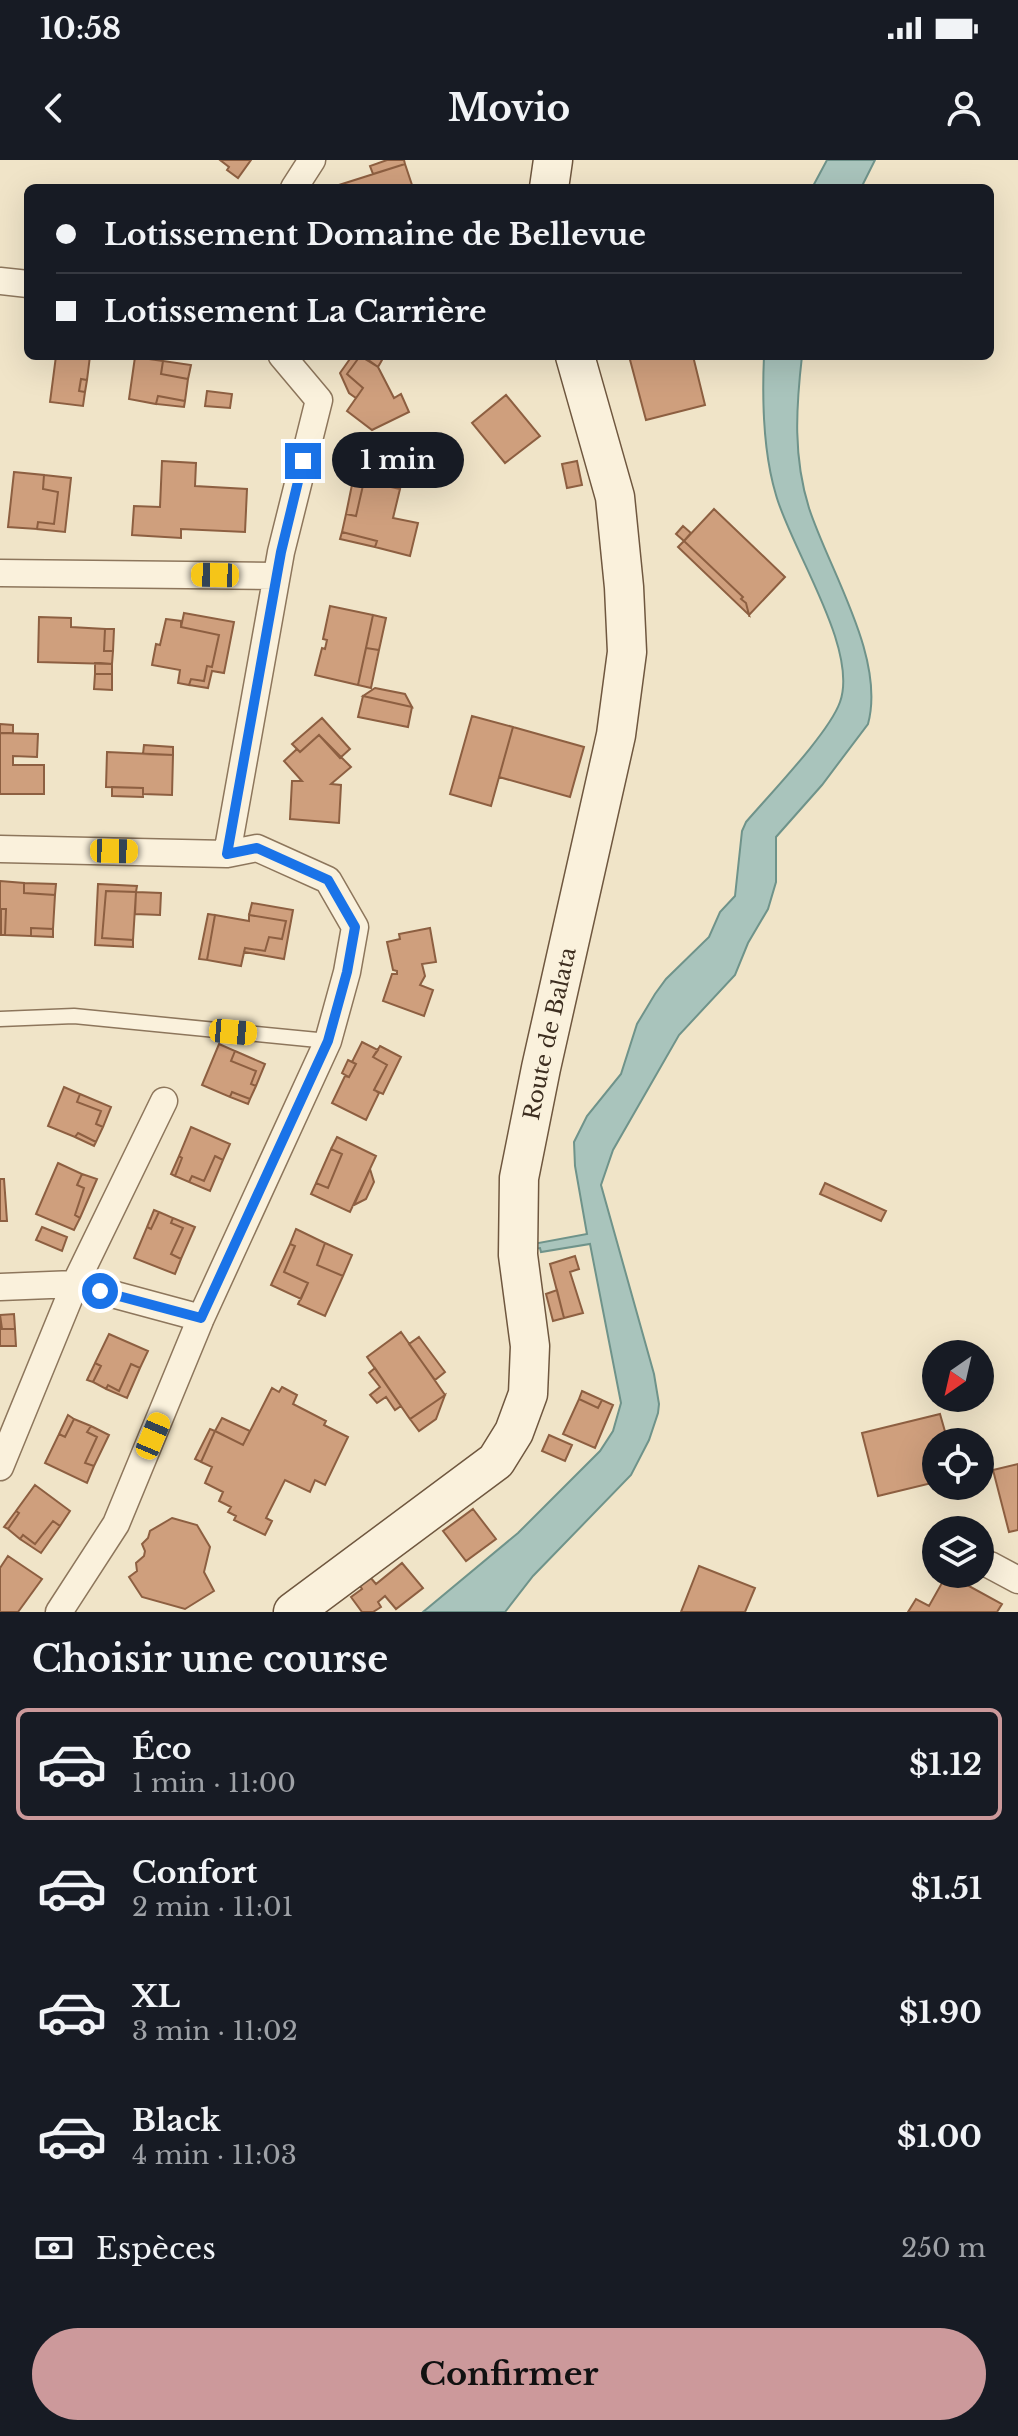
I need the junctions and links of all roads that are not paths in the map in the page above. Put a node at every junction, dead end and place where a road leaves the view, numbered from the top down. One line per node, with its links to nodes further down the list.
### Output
1 (312, 160): 3 (street)
2 (552, 160): 4 (main road)
3 (297, 184)
4 (549, 184)
5 (0, 281): 6 (street)
6 (24, 284)
7 (285, 360): 10 (street)
8 (576, 360): 23 (main road, Route de Balata)
9 (0, 573): 10 (street)
10 (276, 576): 12 (street)
11 (0, 849): 12 (street)
12 (227, 854): 14 (street)
13 (0, 1019): 14 (lane)
14 (328, 1041): 18 (street)
15 (164, 1101): 16 (street)
16 (75, 1284): 17 (street); 18 (street); 19 (street)
17 (0, 1287)
18 (201, 1318): 22 (street)
19 (0, 1467)
20 (994, 1567): 21 (street)
21 (1018, 1580)
22 (59, 1612)
23 (293, 1612)

